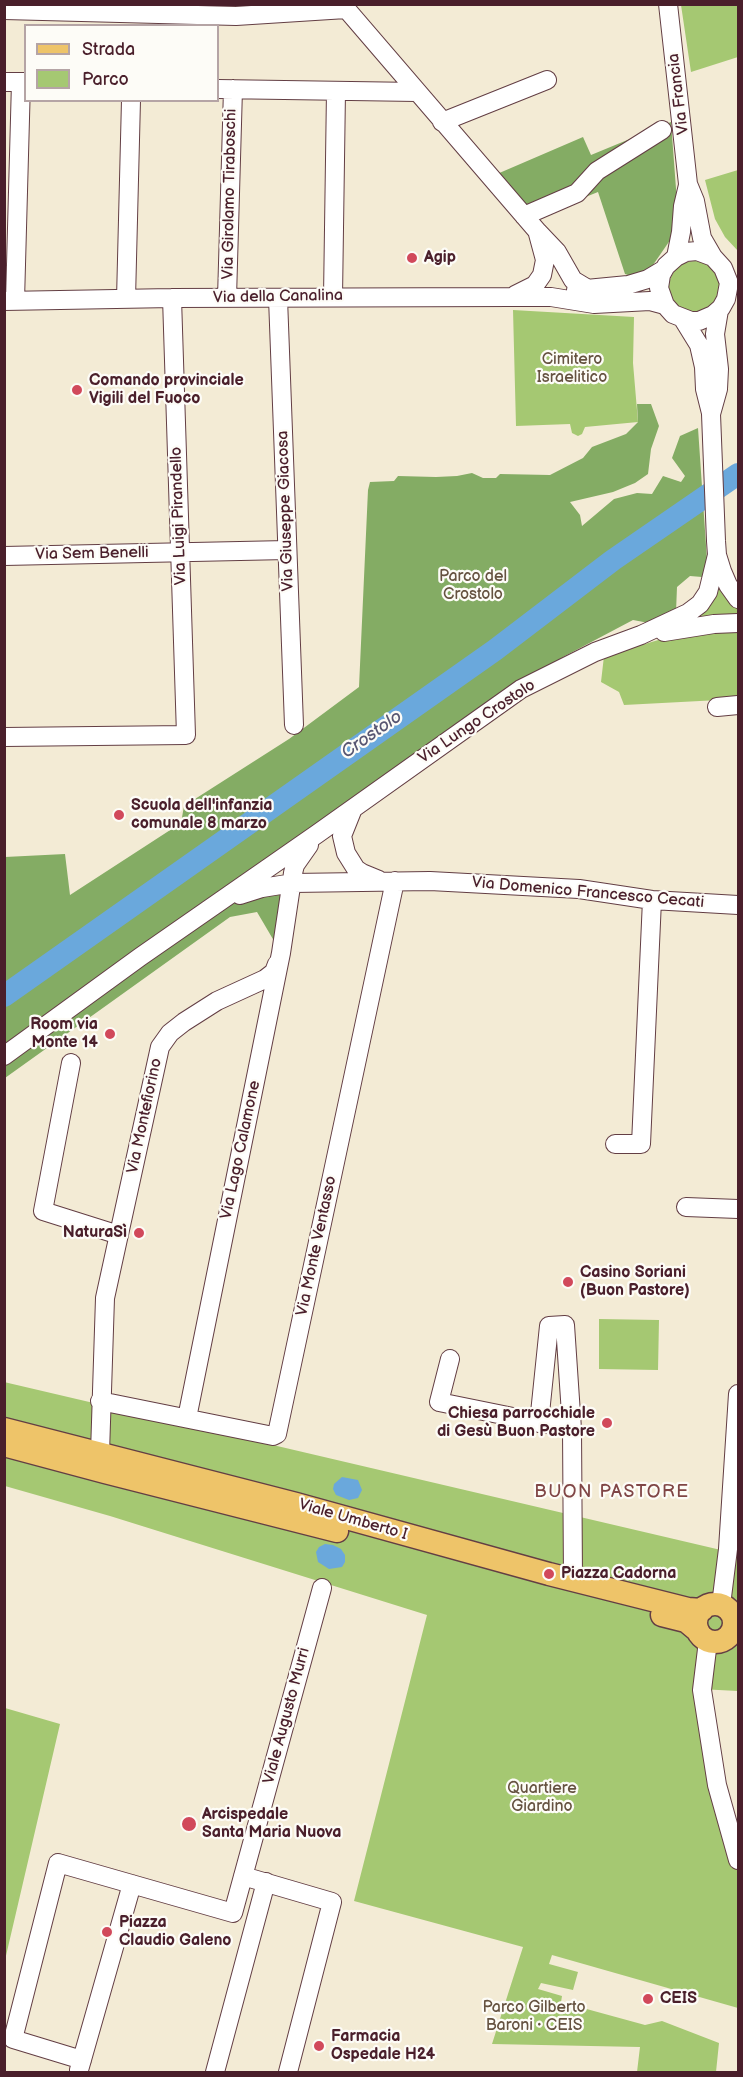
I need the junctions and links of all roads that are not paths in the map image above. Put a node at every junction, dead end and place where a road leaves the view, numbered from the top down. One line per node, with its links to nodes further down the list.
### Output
1 (668, 4): 12 (street, Via Francia)
2 (344, 7): 3 (street); 8 (street)
3 (4, 10)
4 (547, 80): 10 (street)
5 (17, 82): 25 (street)
6 (225, 89): 7 (street); 22 (street, Via Girolamo Tiraboschi)
7 (336, 91): 8 (street); 18 (street)
8 (417, 92): 10 (street)
9 (131, 102): 24 (street)
10 (442, 122): 13 (street)
11 (662, 130): 13 (street)
12 (688, 184): 15 (street, Via Francia); 16 (street, Via Francia)
13 (524, 216): 14 (street)
14 (538, 232): 17 (street); 19 (street)
15 (670, 263): 16 (street); 17 (street, Via della Canalina); 26 (street, Via Francia)
16 (725, 267): 27 (street, Via Francia)
17 (588, 289): 20 (street, Via della Canalina)
18 (333, 297): 19 (street, Via della Canalina); 23 (street, Via della Canalina)
19 (511, 297): 20 (street, Via della Canalina)
20 (551, 297): 26 (street, Via della Canalina)
21 (172, 298): 22 (street, Via della Canalina); 24 (street, Via della Canalina); 32 (street, Via Luigi Pirandello)
22 (227, 298): 23 (street, Via della Canalina)
23 (278, 298): 31 (street, Via Giuseppe Giacosa)
24 (126, 299): 25 (street, Via della Canalina)
25 (10, 301)
26 (665, 305): 28 (street)
27 (727, 305): 28 (street); 29 (street, Via Francia)
28 (683, 319): 29 (street)
29 (711, 414): 30 (street, Via Lungo Crostolo)
30 (716, 548): 34 (street, Via Lungo Crostolo); 36 (street, Via Lungo Crostolo)
31 (288, 550): 32 (street, Via Sem Benelli); 39 (street, Via Giuseppe Giacosa)
32 (180, 552): 33 (street, Via Sem Benelli); 40 (street, Via Luigi Pirandello)
33 (4, 556)
34 (738, 599)
35 (738, 622): 36 (street, Via Lungo Crostolo)
36 (641, 635): 41 (street, Via Lungo Crostolo)
37 (738, 705): 38 (street)
38 (717, 707)
39 (294, 725)
40 (4, 737)
41 (353, 809): 42 (street, Via Lungo Crostolo); 43 (street)
42 (317, 834): 44 (street, Via Lungo Crostolo); 45 (street, Via Lungo Crostolo)
43 (388, 881): 44 (street, Via Domenico Francesco Cecati); 46 (street, Via Domenico Francesco Cecati); 58 (street, Via Monte Ventasso)
44 (293, 883): 45 (street, Via Lungo Crostolo); 48 (street, Via Lago Calamone)
45 (223, 900): 49 (street, Via Lungo Crostolo)
46 (652, 900): 47 (street, Via Domenico Francesco Cecati); 51 (street)
47 (738, 905)
48 (281, 953): 54 (street, Via Montefiorino); 58 (street, Via Lago Calamone)
49 (4, 1056)
50 (71, 1063): 54 (street)
51 (615, 1144)
52 (686, 1207): 53 (street)
53 (738, 1209)
54 (119, 1235): 57 (street, Via Montefiorino)
55 (450, 1359): 59 (street)
56 (738, 1394): 64 (street)
57 (100, 1401): 58 (street, Via Monte Ventasso); 63 (street, Via Montefiorino)
58 (187, 1418)
59 (539, 1423): 61 (street); 61 (street)
60 (4, 1429): 63 (main road, Viale Umberto I)
61 (572, 1429): 65 (street)
62 (4, 1444): 67 (main road, Viale Umberto I)
63 (100, 1453): 65 (main road, Viale Umberto I)
64 (733, 1548): 67 (street)
65 (573, 1579): 67 (main road, Viale Umberto I)
66 (322, 1588): 69 (street, Viale Augusto Murri)
67 (721, 1625): 68 (street)
68 (738, 1860)
69 (243, 1875): 70 (street); 71 (street, Viale Augusto Murri)
70 (266, 1882): 73 (street); 74 (street)
71 (132, 1884): 72 (street); 72 (street)
72 (15, 2048)
73 (215, 2073)
74 (288, 2073)

